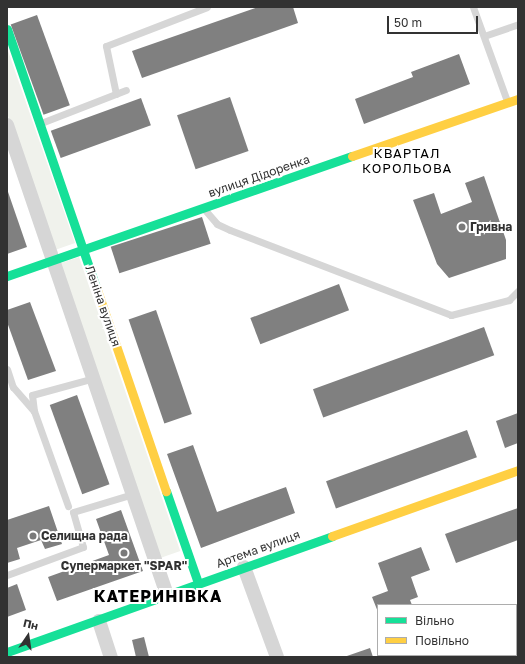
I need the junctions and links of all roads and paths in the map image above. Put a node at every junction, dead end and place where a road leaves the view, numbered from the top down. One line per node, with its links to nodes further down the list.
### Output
1 (207, 7): 7 (lane)
2 (473, 7): 5 (lane)
3 (518, 24): 5 (lane)
4 (7, 29): 11 (street, Леніна вулиця)
5 (484, 36): 9 (lane)
6 (126, 90): 7 (lane)
7 (116, 94): 11 (lane)
8 (518, 99): 9 (street, вулиця Дідоренка)
9 (507, 102): 12 (street, вулиця Дідоренка)
10 (7, 124): 14 (street)
11 (40, 124): 13 (street, Леніна вулиця)
12 (203, 208): 13 (street, вулиця Дідоренка); 16 (lane)
13 (84, 250): 14 (street, вулиця Дідоренка); 25 (street, Леніна вулиця)
14 (54, 260): 15 (street, вулиця Дідоренка); 18 (street)
15 (7, 276)
16 (518, 291)
17 (7, 369): 19 (lane)
18 (94, 378): 19 (lane); 21 (street)
19 (34, 411): 22 (lane)
20 (518, 470): 23 (street, Артема вулиця)
21 (133, 494): 24 (lane); 26 (street)
22 (68, 506)
23 (244, 567): 25 (street, Артема вулиця); 30 (street)
24 (7, 575)
25 (198, 583): 26 (street, Артема вулиця)
26 (167, 595): 27 (street, Артема вулиця)
27 (98, 621): 28 (street, Артема вулиця); 29 (street)
28 (7, 652)
29 (112, 657)
30 (277, 657)

